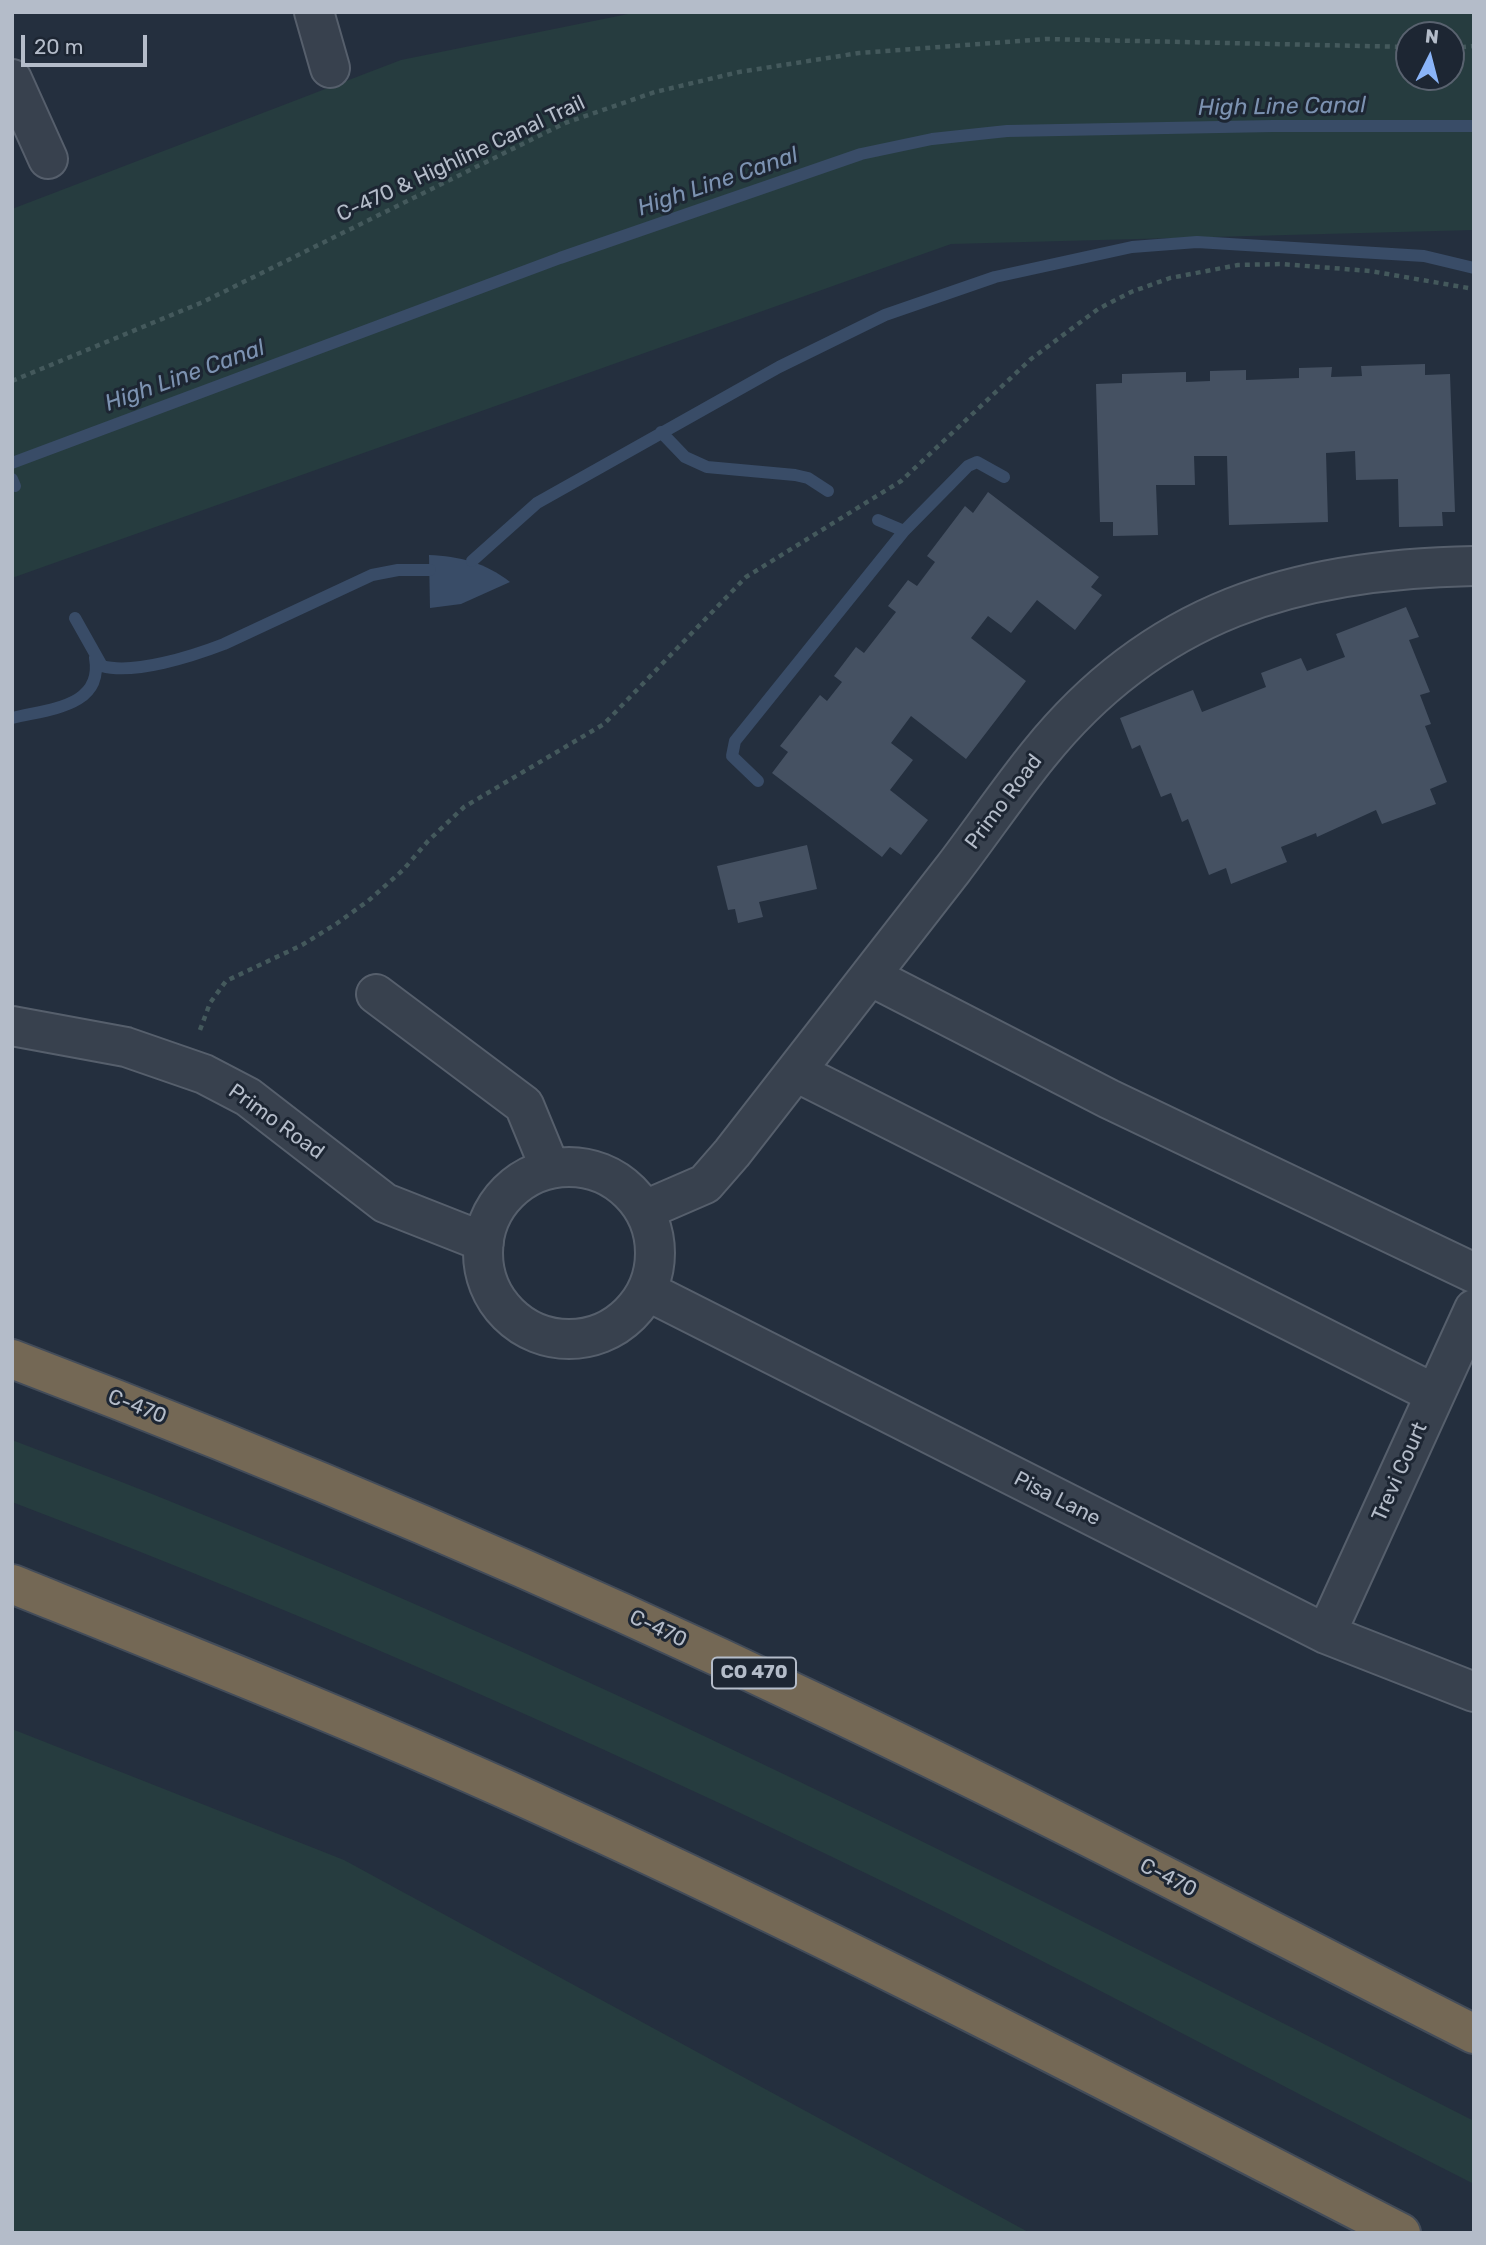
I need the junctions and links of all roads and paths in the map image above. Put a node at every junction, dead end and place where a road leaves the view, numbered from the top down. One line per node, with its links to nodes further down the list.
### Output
1 (314, 12): 3 (street)
2 (1395, 47): 7 (path, C-470 & Highline Canal Trail)
3 (330, 68)
4 (12, 79): 5 (street)
5 (48, 159)
6 (1474, 289): 12 (path)
7 (12, 381)
8 (1474, 566): 9 (street, Primo Road)
9 (870, 976): 13 (street, Primo Road); 17 (street)
10 (376, 994): 14 (street)
11 (12, 1026): 16 (street, Primo Road)
12 (202, 1027)
13 (796, 1072): 15 (street, Primo Road); 21 (street)
14 (550, 1168): 15 (street); 16 (street)
15 (645, 1210): 18 (street)
16 (484, 1242): 18 (street)
17 (1474, 1273)
18 (646, 1291): 23 (street, Pisa Lane)
19 (1474, 1309): 21 (street, Trevi Court)
20 (12, 1359): 25 (highway, C-470 / CO 470)
21 (1435, 1394): 23 (street, Trevi Court)
22 (12, 1584): 26 (highway)
23 (1326, 1634): 24 (street, Pisa Lane)
24 (1474, 1692)
25 (1474, 2034)
26 (1401, 2233)

